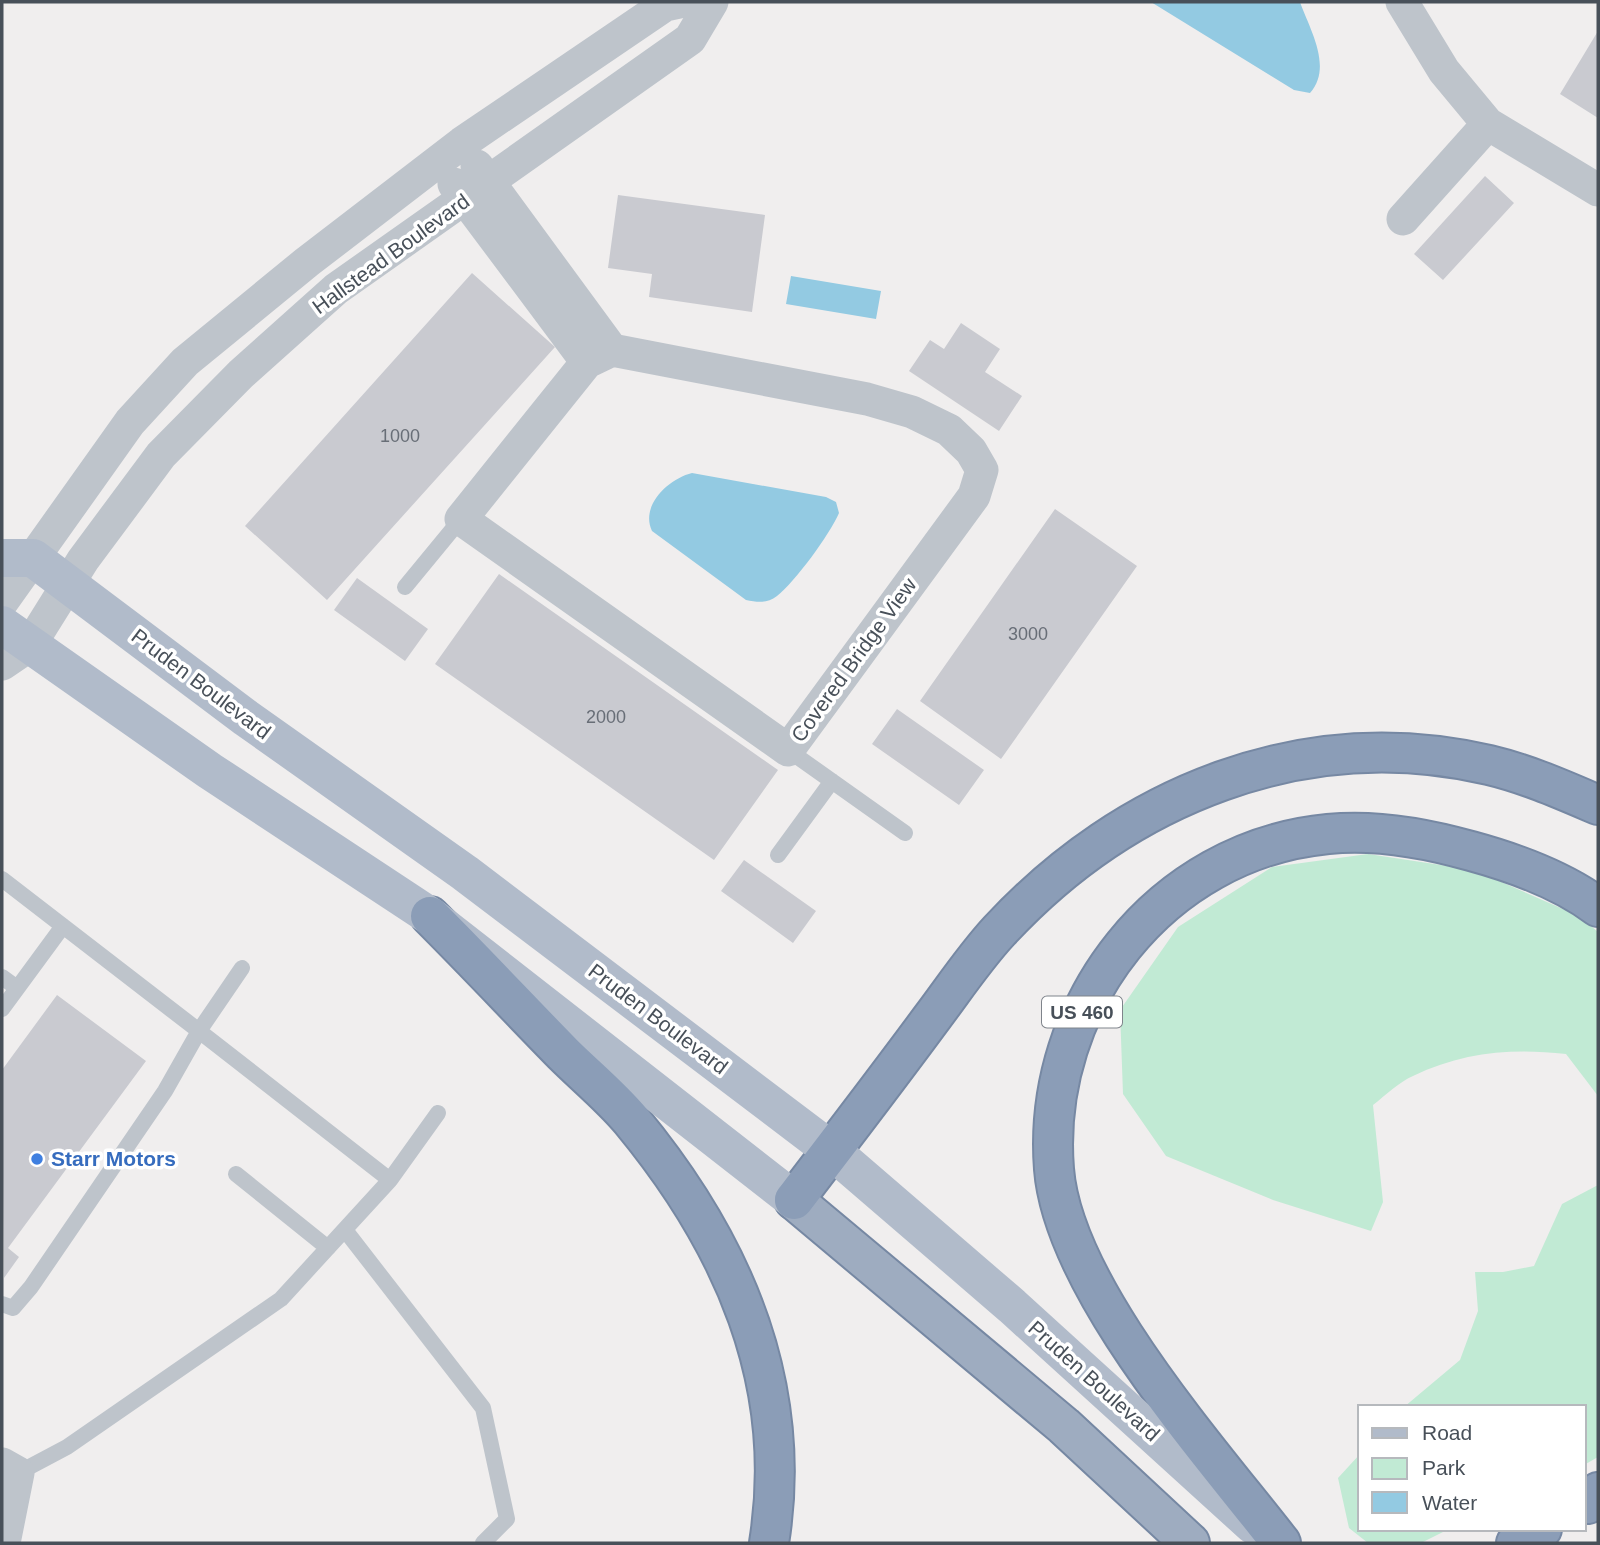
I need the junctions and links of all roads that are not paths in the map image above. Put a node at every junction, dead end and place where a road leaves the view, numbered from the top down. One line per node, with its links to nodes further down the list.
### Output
1 (679, 2): 5 (street, Hallstead Boulevard)
2 (712, 2): 7 (street, Hallstead Boulevard)
3 (1402, 2): 4 (street)
4 (1488, 124): 6 (street); 8 (street)
5 (450, 152): 7 (street); 11 (street, Hallstead Boulevard)
6 (1598, 190)
7 (477, 191): 9 (street); 12 (street, Hallstead Boulevard)
8 (1403, 219)
9 (600, 356): 10 (street); 16 (street, Covered Bridge View)
10 (461, 519): 13 (lane); 16 (street, Covered Bridge View)
11 (17, 558): 12 (main road, Pruden Boulevard); 14 (street, Hallstead Boulevard)
12 (68, 585): 15 (street, Hallstead Boulevard); 31 (main road, Pruden Boulevard)
13 (405, 587)
14 (2, 602)
15 (11, 645): 23 (main road)
16 (788, 750): 17 (lane)
17 (832, 781): 19 (lane); 20 (lane)
18 (1598, 805): 31 (highway)
19 (905, 833)
20 (778, 855)
21 (2, 879): 24 (lane)
22 (1598, 907): 44 (highway, US 460)
23 (430, 916): 34 (main road); 41 (highway)
24 (63, 926): 27 (lane); 29 (lane)
25 (242, 968): 29 (lane)
26 (2, 977): 27 (lane)
27 (17, 988): 28 (lane)
28 (2, 1009)
29 (198, 1031): 33 (lane); 37 (lane)
30 (438, 1113): 33 (lane)
31 (832, 1151): 34 (highway); 43 (main road, Pruden Boulevard)
32 (236, 1174): 36 (lane)
33 (390, 1180): 35 (lane)
34 (794, 1200): 42 (highway)
35 (345, 1230): 36 (lane); 40 (lane)
36 (328, 1248): 38 (lane)
37 (2, 1304)
38 (10, 1469): 39 (street)
39 (4, 1543)
40 (483, 1543)
41 (769, 1543)
42 (1190, 1543)
43 (1272, 1543)
44 (1281, 1543)

